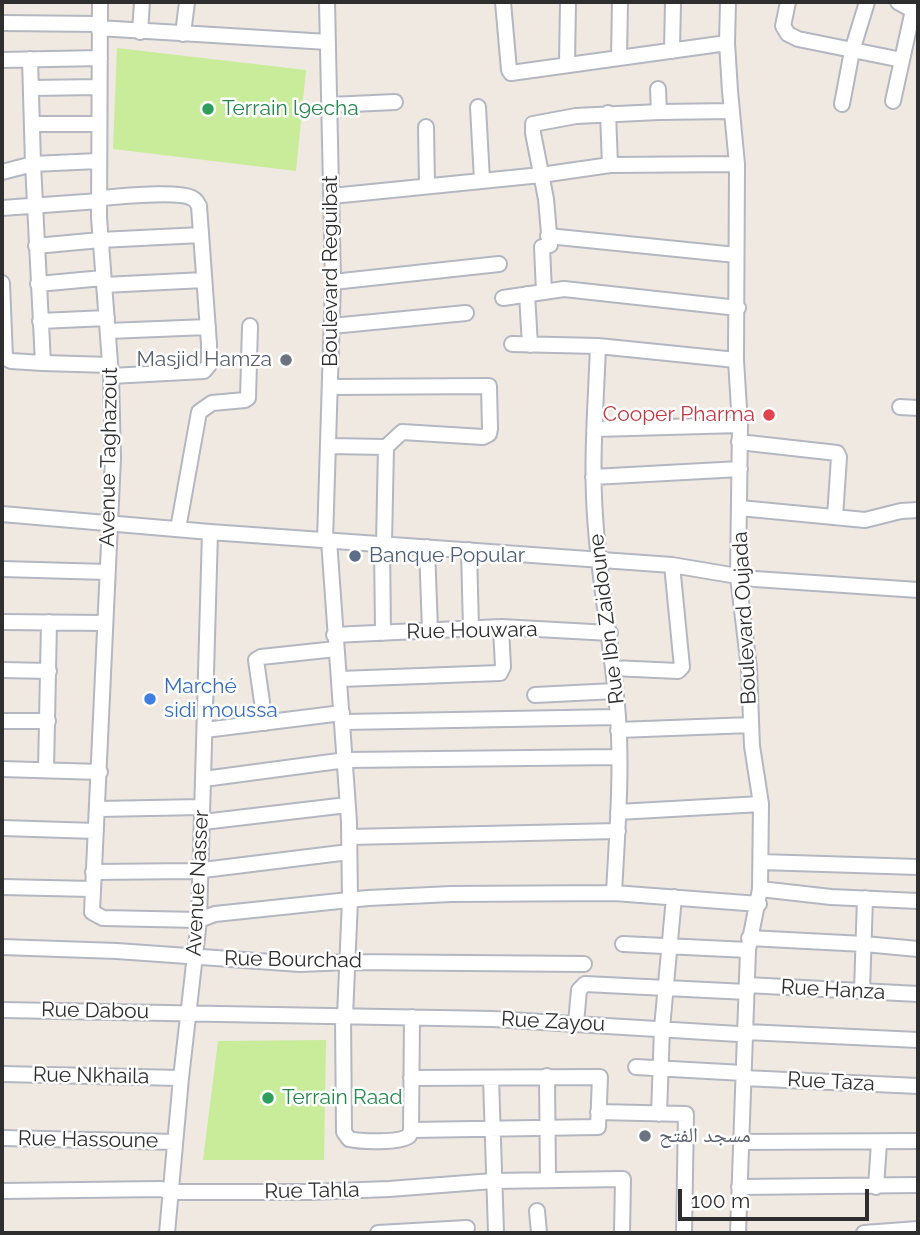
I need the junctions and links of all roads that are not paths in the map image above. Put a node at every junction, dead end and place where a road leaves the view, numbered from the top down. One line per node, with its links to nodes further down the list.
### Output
1 (100, 2): 15 (street, Avenue Taghazout)
2 (142, 2): 16 (street)
3 (187, 2): 17 (street)
4 (327, 2): 18 (street, Boulevard Reguibat)
5 (503, 2): 27 (street)
6 (568, 2): 27 (street)
7 (620, 2): 23 (street)
8 (673, 2): 20 (street)
9 (728, 2): 19 (street, Boulevard Oujada)
10 (788, 2): 21 (street)
11 (867, 2): 21 (street)
12 (898, 2): 13 (street)
13 (916, 11): 26 (street)
14 (2, 23): 15 (street)
15 (98, 26): 16 (street); 22 (street, Avenue Taghazout)
16 (140, 32): 17 (street)
17 (183, 34): 18 (street)
18 (328, 42): 34 (street, Boulevard Reguibat)
19 (727, 43): 20 (street); 37 (street, Boulevard Oujada)
20 (672, 51): 23 (street)
21 (852, 51): 26 (street); 33 (street)
22 (100, 58): 24 (street); 28 (street, Avenue Taghazout)
23 (619, 58): 27 (street)
24 (30, 59): 25 (street); 29 (street)
25 (2, 60)
26 (902, 60): 31 (street)
27 (567, 64)
28 (100, 87): 29 (street); 40 (street, Avenue Taghazout)
29 (31, 88): 39 (street)
30 (658, 89): 36 (street)
31 (893, 101)
32 (395, 102): 34 (street)
33 (842, 103)
34 (330, 105): 50 (street, Boulevard Reguibat)
35 (478, 107): 48 (street)
36 (659, 111): 37 (street); 38 (street)
37 (732, 111): 44 (street, Boulevard Oujada)
38 (608, 113): 45 (street); 47 (street)
39 (33, 124): 40 (street); 43 (street)
40 (99, 124): 42 (street, Avenue Taghazout)
41 (426, 127): 49 (street)
42 (98, 161): 43 (street); 51 (street, Avenue Taghazout)
43 (33, 164): 46 (street); 52 (street)
44 (737, 164): 45 (street); 58 (street, Boulevard Oujada)
45 (610, 165): 47 (street)
46 (2, 172)
47 (541, 175): 48 (street); 55 (street)
48 (482, 180): 49 (street)
49 (427, 186): 50 (street)
50 (332, 196): 62 (street, Boulevard Reguibat)
51 (98, 199): 52 (street); 54 (street); 56 (street, Avenue Taghazout)
52 (36, 205): 53 (street); 57 (street)
53 (2, 208)
54 (201, 235): 56 (street); 60 (street)
55 (548, 236): 58 (street); 65 (street)
56 (100, 240): 57 (street); 61 (street, Avenue Taghazout)
57 (36, 246): 64 (street)
58 (736, 255): 68 (street, Boulevard Oujada)
59 (499, 264): 62 (street)
60 (204, 280): 61 (street); 74 (street)
61 (103, 281): 64 (street); 71 (street, Avenue Taghazout)
62 (334, 282): 73 (street, Boulevard Reguibat)
63 (2, 284): 79 (street)
64 (38, 284): 70 (street)
65 (544, 292): 66 (street); 68 (street)
66 (527, 294): 67 (street); 76 (street)
67 (503, 298)
68 (738, 308): 78 (street, Boulevard Oujada)
69 (466, 313): 73 (street)
70 (40, 321): 71 (street); 79 (street)
71 (108, 325): 74 (street); 80 (street, Avenue Taghazout)
72 (250, 326): 96 (street)
73 (332, 326): 81 (street, Boulevard Reguibat)
74 (208, 327): 80 (street)
75 (512, 344): 76 (street)
76 (530, 345): 77 (street)
77 (598, 346): 78 (street); 85 (street, Rue Ibn Zaidoune)
78 (736, 360): 84 (street, Boulevard Oujada)
79 (43, 363): 80 (street)
80 (111, 370): 95 (street, Avenue Taghazout)
81 (330, 387): 87 (street, Boulevard Reguibat); 88 (street)
82 (900, 407): 83 (street)
83 (918, 408)
84 (740, 425): 85 (street); 86 (street, Boulevard Oujada)
85 (595, 429): 90 (street, Rue Ibn Zaidoune)
86 (739, 442): 89 (street, Boulevard Oujada); 94 (street)
87 (329, 446): 88 (street); 98 (street, Boulevard Reguibat)
88 (386, 447): 99 (street)
89 (740, 469): 90 (street); 91 (street, Boulevard Oujada)
90 (593, 477): 102 (street, Rue Ibn Zaidoune)
91 (740, 508): 94 (street); 106 (street, Boulevard Oujada)
92 (918, 510): 94 (street)
93 (2, 514): 95 (street)
94 (835, 517)
95 (110, 523): 96 (street); 105 (street, Avenue Taghazout)
96 (177, 529): 97 (street)
97 (210, 533): 98 (street); 129 (street, Avenue Nasser)
98 (327, 540): 99 (street); 116 (street, Boulevard Reguibat)
99 (383, 543): 100 (street); 115 (street)
100 (427, 547): 101 (street); 113 (street)
101 (469, 550): 102 (street); 112 (street)
102 (600, 560): 103 (street); 114 (street, Rue Ibn Zaidoune)
103 (672, 565): 106 (street); 117 (street)
104 (2, 569): 105 (street)
105 (107, 572): 110 (street, Avenue Taghazout)
106 (738, 577): 107 (street); 128 (street, Boulevard Oujada)
107 (918, 590)
108 (2, 622): 109 (street)
109 (49, 622): 110 (street); 119 (street)
110 (105, 623): 134 (street, Avenue Taghazout)
111 (501, 627): 112 (street, Rue Houwara); 114 (street, Rue Houwara); 120 (street)
112 (471, 629): 113 (street, Rue Houwara)
113 (430, 631): 115 (street, Rue Houwara)
114 (610, 633): 117 (street, Rue Ibn Zaidoune)
115 (383, 634): 116 (street, Rue Houwara)
116 (335, 642): 120 (street, Boulevard Reguibat); 126 (street, Rue Houwara)
117 (612, 668): 121 (street, Rue Ibn Zaidoune)
118 (2, 670): 119 (street)
119 (49, 671): 125 (street)
120 (340, 679): 123 (street, Boulevard Reguibat)
121 (615, 691): 122 (street); 127 (street, Rue Ibn Zaidoune)
122 (535, 695)
123 (343, 717): 126 (street); 127 (street); 131 (street, Boulevard Reguibat)
124 (2, 721): 125 (street)
125 (48, 721): 133 (street)
126 (265, 723): 129 (street)
127 (618, 724): 128 (street); 130 (street, Rue Ibn Zaidoune)
128 (751, 725): 136 (street, Boulevard Oujada)
129 (205, 730): 135 (street, Avenue Nasser)
130 (618, 757): 131 (street); 140 (street, Rue Ibn Zaidoune)
131 (346, 760): 135 (street); 137 (street, Boulevard Reguibat)
132 (2, 769): 133 (street)
133 (46, 770): 134 (street)
134 (100, 772): 139 (street, Avenue Taghazout)
135 (204, 779): 138 (street, Avenue Nasser)
136 (761, 804): 140 (street); 146 (street, Boulevard Oujada)
137 (348, 805): 141 (street); 145 (street, Boulevard Reguibat)
138 (202, 807): 139 (street); 141 (street, Avenue Nasser)
139 (98, 809): 143 (street, Avenue Taghazout)
140 (618, 813): 144 (street, Rue Ibn Zaidoune)
141 (203, 822): 148 (street, Avenue Nasser)
142 (2, 828): 143 (street)
143 (96, 831): 149 (street, Avenue Taghazout)
144 (618, 831): 145 (street); 152 (street, Rue Ibn Zaidoune)
145 (349, 845): 148 (street); 156 (street, Boulevard Reguibat)
146 (761, 862): 147 (street); 153 (street, Boulevard Oujada)
147 (918, 867)
148 (202, 869): 149 (street); 158 (street, Avenue Nasser)
149 (93, 872): 151 (street, Avenue Taghazout)
150 (2, 887): 151 (street)
151 (92, 890): 158 (street, Avenue Taghazout)
152 (614, 893): 154 (street); 156 (street)
153 (759, 896): 154 (street); 155 (street); 160 (street, Boulevard Oujada)
154 (674, 897): 162 (street)
155 (865, 898): 157 (street); 161 (street)
156 (350, 900): 158 (street); 166 (street, Boulevard Reguibat)
157 (918, 901)
158 (199, 920): 165 (street, Avenue Nasser)
159 (623, 944): 162 (street)
160 (749, 944): 161 (street); 162 (street); 169 (street, Boulevard Oujada)
161 (864, 944): 164 (street); 170 (street)
162 (668, 946): 168 (street)
163 (2, 947): 165 (street, Rue Bourchad)
164 (918, 949)
165 (195, 957): 166 (street, Rue Bourchad); 173 (street, Avenue Nasser)
166 (349, 962): 167 (street, Rue Bourchad); 174 (street, Boulevard Reguibat)
167 (584, 964)
168 (666, 987): 169 (street, Rue Hanza); 176 (street, Rue Hanza); 177 (street)
169 (747, 988): 170 (street, Rue Hanza); 178 (street, Boulevard Oujada)
170 (862, 991): 171 (street, Rue Hanza)
171 (918, 994)
172 (2, 1010): 173 (street, Rue Dabou)
173 (188, 1012): 174 (street, Rue Zayou); 186 (street, Avenue Nasser)
174 (344, 1016): 175 (street, Rue Zayou); 193 (street, Boulevard Reguibat)
175 (412, 1017): 176 (street, Rue Zayou); 185 (street)
176 (576, 1023): 177 (street, Rue Zayou)
177 (662, 1028): 178 (street, Rue Zayou); 181 (street)
178 (746, 1032): 179 (street, Rue Zayou); 183 (street, Boulevard Oujada)
179 (918, 1040)
180 (636, 1067): 181 (street, Rue Taza)
181 (659, 1069): 183 (street, Rue Taza); 190 (street)
182 (2, 1074): 186 (street, Rue Nkhaila)
183 (743, 1075): 188 (street, Rue Taza); 197 (street, Boulevard Oujada)
184 (547, 1076): 187 (street); 189 (street); 191 (street)
185 (411, 1077): 187 (street); 193 (street)
186 (181, 1078): 196 (street, Avenue Nasser)
187 (491, 1078): 192 (street)
188 (918, 1086)
189 (598, 1112): 190 (street); 191 (street)
190 (659, 1114): 215 (street)
191 (546, 1126): 192 (street); 199 (street)
192 (491, 1129): 193 (street); 200 (street)
193 (411, 1130)
194 (2, 1138): 196 (street, Rue Hassoune)
195 (918, 1141): 198 (street)
196 (175, 1142): 205 (street, Avenue Nasser)
197 (741, 1142): 198 (street); 203 (street, Boulevard Oujada)
198 (879, 1143): 202 (street)
199 (548, 1179): 200 (street, Rue Tahla); 214 (street, Rue Tahla)
200 (493, 1181): 205 (street, Rue Tahla); 212 (street)
201 (918, 1185): 202 (street)
202 (876, 1186): 203 (street)
203 (739, 1187): 216 (street, Boulevard Oujada)
204 (2, 1191): 205 (street, Rue Tahla)
205 (170, 1192): 210 (street, Avenue Nasser)
206 (537, 1212): 213 (street)
207 (467, 1228): 209 (street)
208 (918, 1229): 217 (street)
209 (433, 1231): 211 (street)
210 (167, 1233)
211 (379, 1233)
212 (496, 1233)
213 (538, 1233)
214 (622, 1233)
215 (684, 1233)
216 (738, 1233)
217 (864, 1233)

